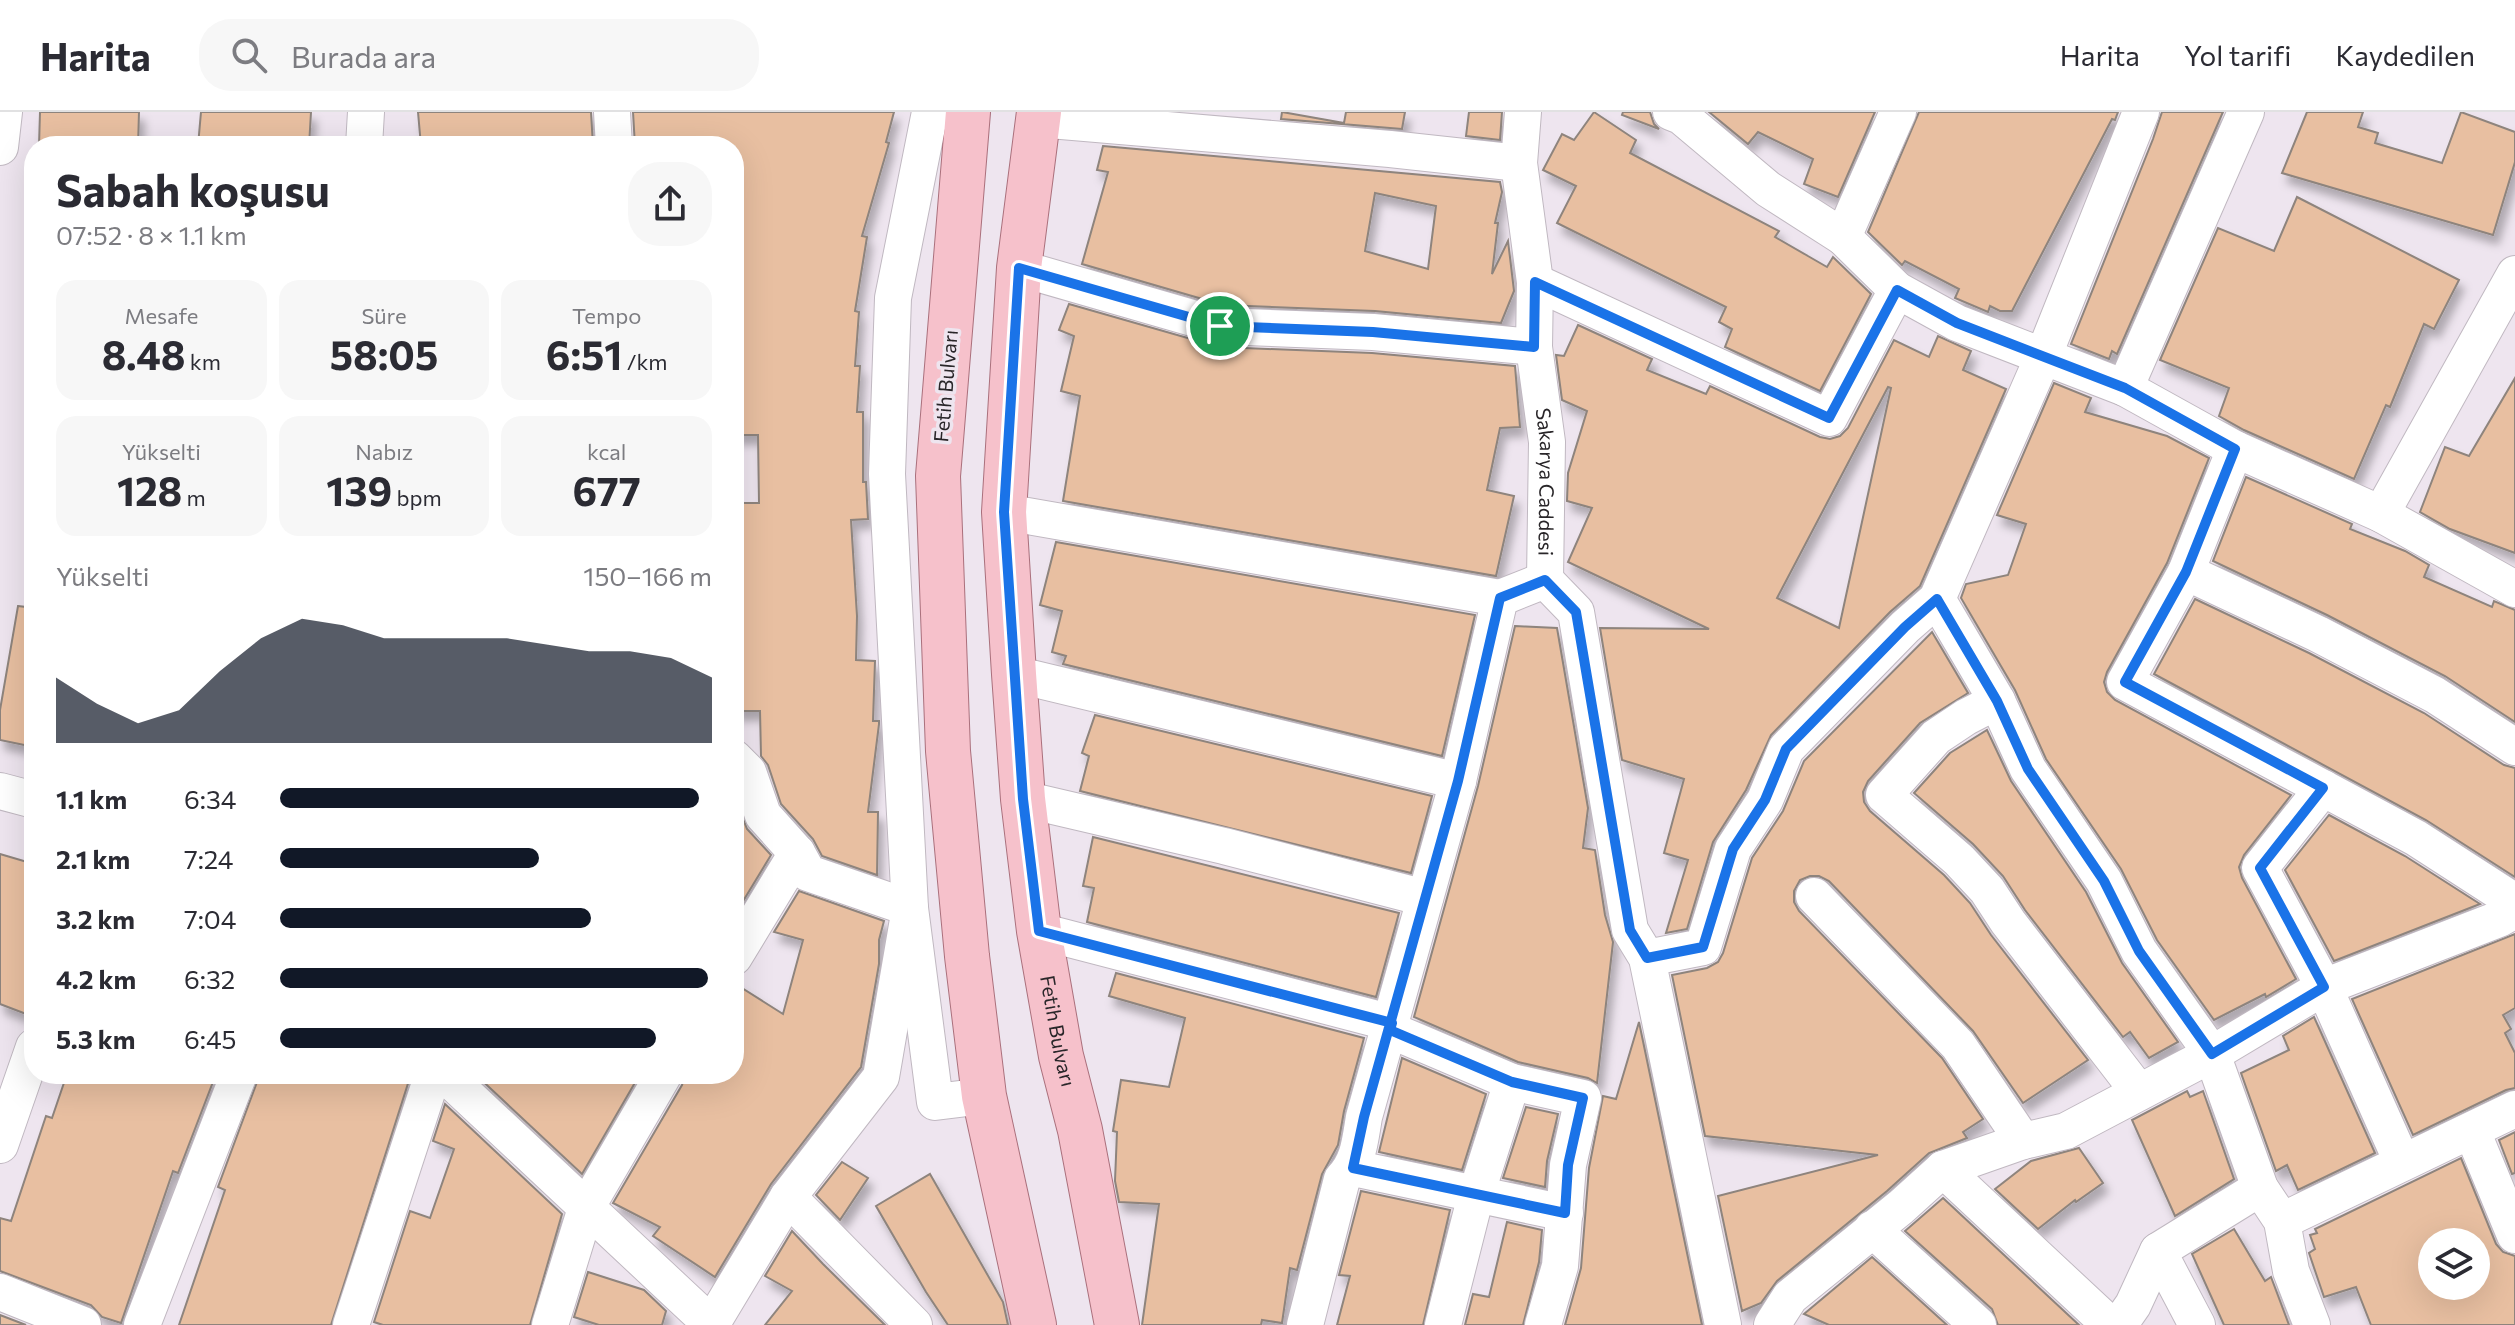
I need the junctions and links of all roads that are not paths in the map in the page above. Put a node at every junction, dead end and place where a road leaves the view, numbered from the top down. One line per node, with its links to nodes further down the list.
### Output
1 (4, 112): 14 (street)
2 (366, 112): 12 (street)
3 (612, 112): 13 (street)
4 (930, 112): 45 (street)
5 (968, 112): 60 (main road, Fetih Bulvarı)
6 (1523, 112): 15 (street, Sakarya Caddesi)
7 (1898, 112): 16 (street)
8 (2141, 112): 22 (street)
9 (2246, 112): 23 (street)
10 (1678, 113): 16 (street)
11 (1039, 115): 15 (street); 17 (main road, Fetih Bulvarı)
12 (365, 136)
13 (613, 136)
14 (0, 147)
15 (1519, 163): 19 (street, Sakarya Caddesi)
16 (1843, 237): 20 (street)
17 (1019, 268): 21 (street); 25 (main road, Fetih Bulvarı)
18 (2515, 274): 26 (street)
19 (1535, 282): 20 (street); 21 (street, Sakarya Caddesi)
20 (1897, 290): 22 (street)
21 (1534, 347): 28 (street, Sakarya Caddesi)
22 (2043, 357): 23 (street); 31 (street)
23 (2125, 388): 24 (street)
24 (2235, 449): 26 (street); 27 (street)
25 (1004, 512): 30 (street); 32 (main road, Fetih Bulvarı)
26 (2381, 514): 29 (street)
27 (2186, 572): 34 (street); 37 (street)
28 (1545, 580): 30 (street, Sakarya Caddesi); 49 (street)
29 (2515, 589)
30 (1500, 598): 36 (street)
31 (1937, 599): 33 (street); 49 (street)
32 (1014, 674): 36 (street); 40 (main road, Fetih Bulvarı)
33 (1997, 701): 52 (street); 59 (street)
34 (2515, 747)
35 (744, 768): 41 (street)
36 (1458, 781): 43 (street)
37 (2323, 788): 44 (street); 50 (street)
38 (0, 791): 39 (street)
39 (24, 797)
40 (1023, 799): 43 (street); 47 (main road, Fetih Bulvarı)
41 (797, 853): 45 (street); 48 (street)
42 (1814, 896): 63 (street)
43 (1425, 898): 51 (street)
44 (2515, 902)
45 (910, 908): 60 (street); 70 (street)
46 (2515, 910): 50 (street)
47 (1039, 931): 51 (street); 85 (main road, Fetih Bulvarı)
48 (744, 940)
49 (1647, 958): 89 (street)
50 (2324, 987): 52 (street); 65 (street)
51 (1391, 1026): 54 (street); 66 (street)
52 (2212, 1054): 59 (street); 68 (street)
53 (24, 1076): 64 (street)
54 (1512, 1082): 69 (street); 72 (street)
55 (235, 1084): 79 (street)
56 (430, 1084): 80 (street)
57 (455, 1084): 71 (street)
58 (658, 1084): 71 (street)
59 (2139, 1092): 63 (street)
60 (984, 1096): 84 (main road, Fetih Bulvarı)
61 (2515, 1109): 62 (street)
62 (2472, 1131): 65 (street); 75 (street)
63 (2023, 1141): 67 (street)
64 (0, 1145)
65 (2402, 1162): 73 (street)
66 (1353, 1168): 69 (street); 86 (street)
67 (1943, 1169): 74 (street); 92 (street)
68 (2260, 1188): 73 (street); 76 (street)
69 (1476, 1195): 72 (street); 87 (street)
70 (788, 1197): 82 (street); 83 (street)
71 (586, 1208): 81 (street); 82 (street)
72 (1565, 1213): 88 (street)
73 (2282, 1221): 95 (street)
74 (1872, 1229): 90 (street); 91 (street)
75 (2515, 1235)
76 (2158, 1251): 93 (street); 94 (street)
77 (0, 1292): 78 (street)
78 (83, 1325)
79 (142, 1325)
80 (351, 1325)
81 (550, 1325)
82 (712, 1325)
83 (914, 1325)
84 (1034, 1325)
85 (1117, 1325)
86 (1305, 1325)
87 (1443, 1325)
88 (1543, 1325)
89 (1723, 1325)
90 (1772, 1325)
91 (1978, 1325)
92 (2110, 1325)
93 (2119, 1325)
94 (2197, 1325)
95 (2312, 1325)

